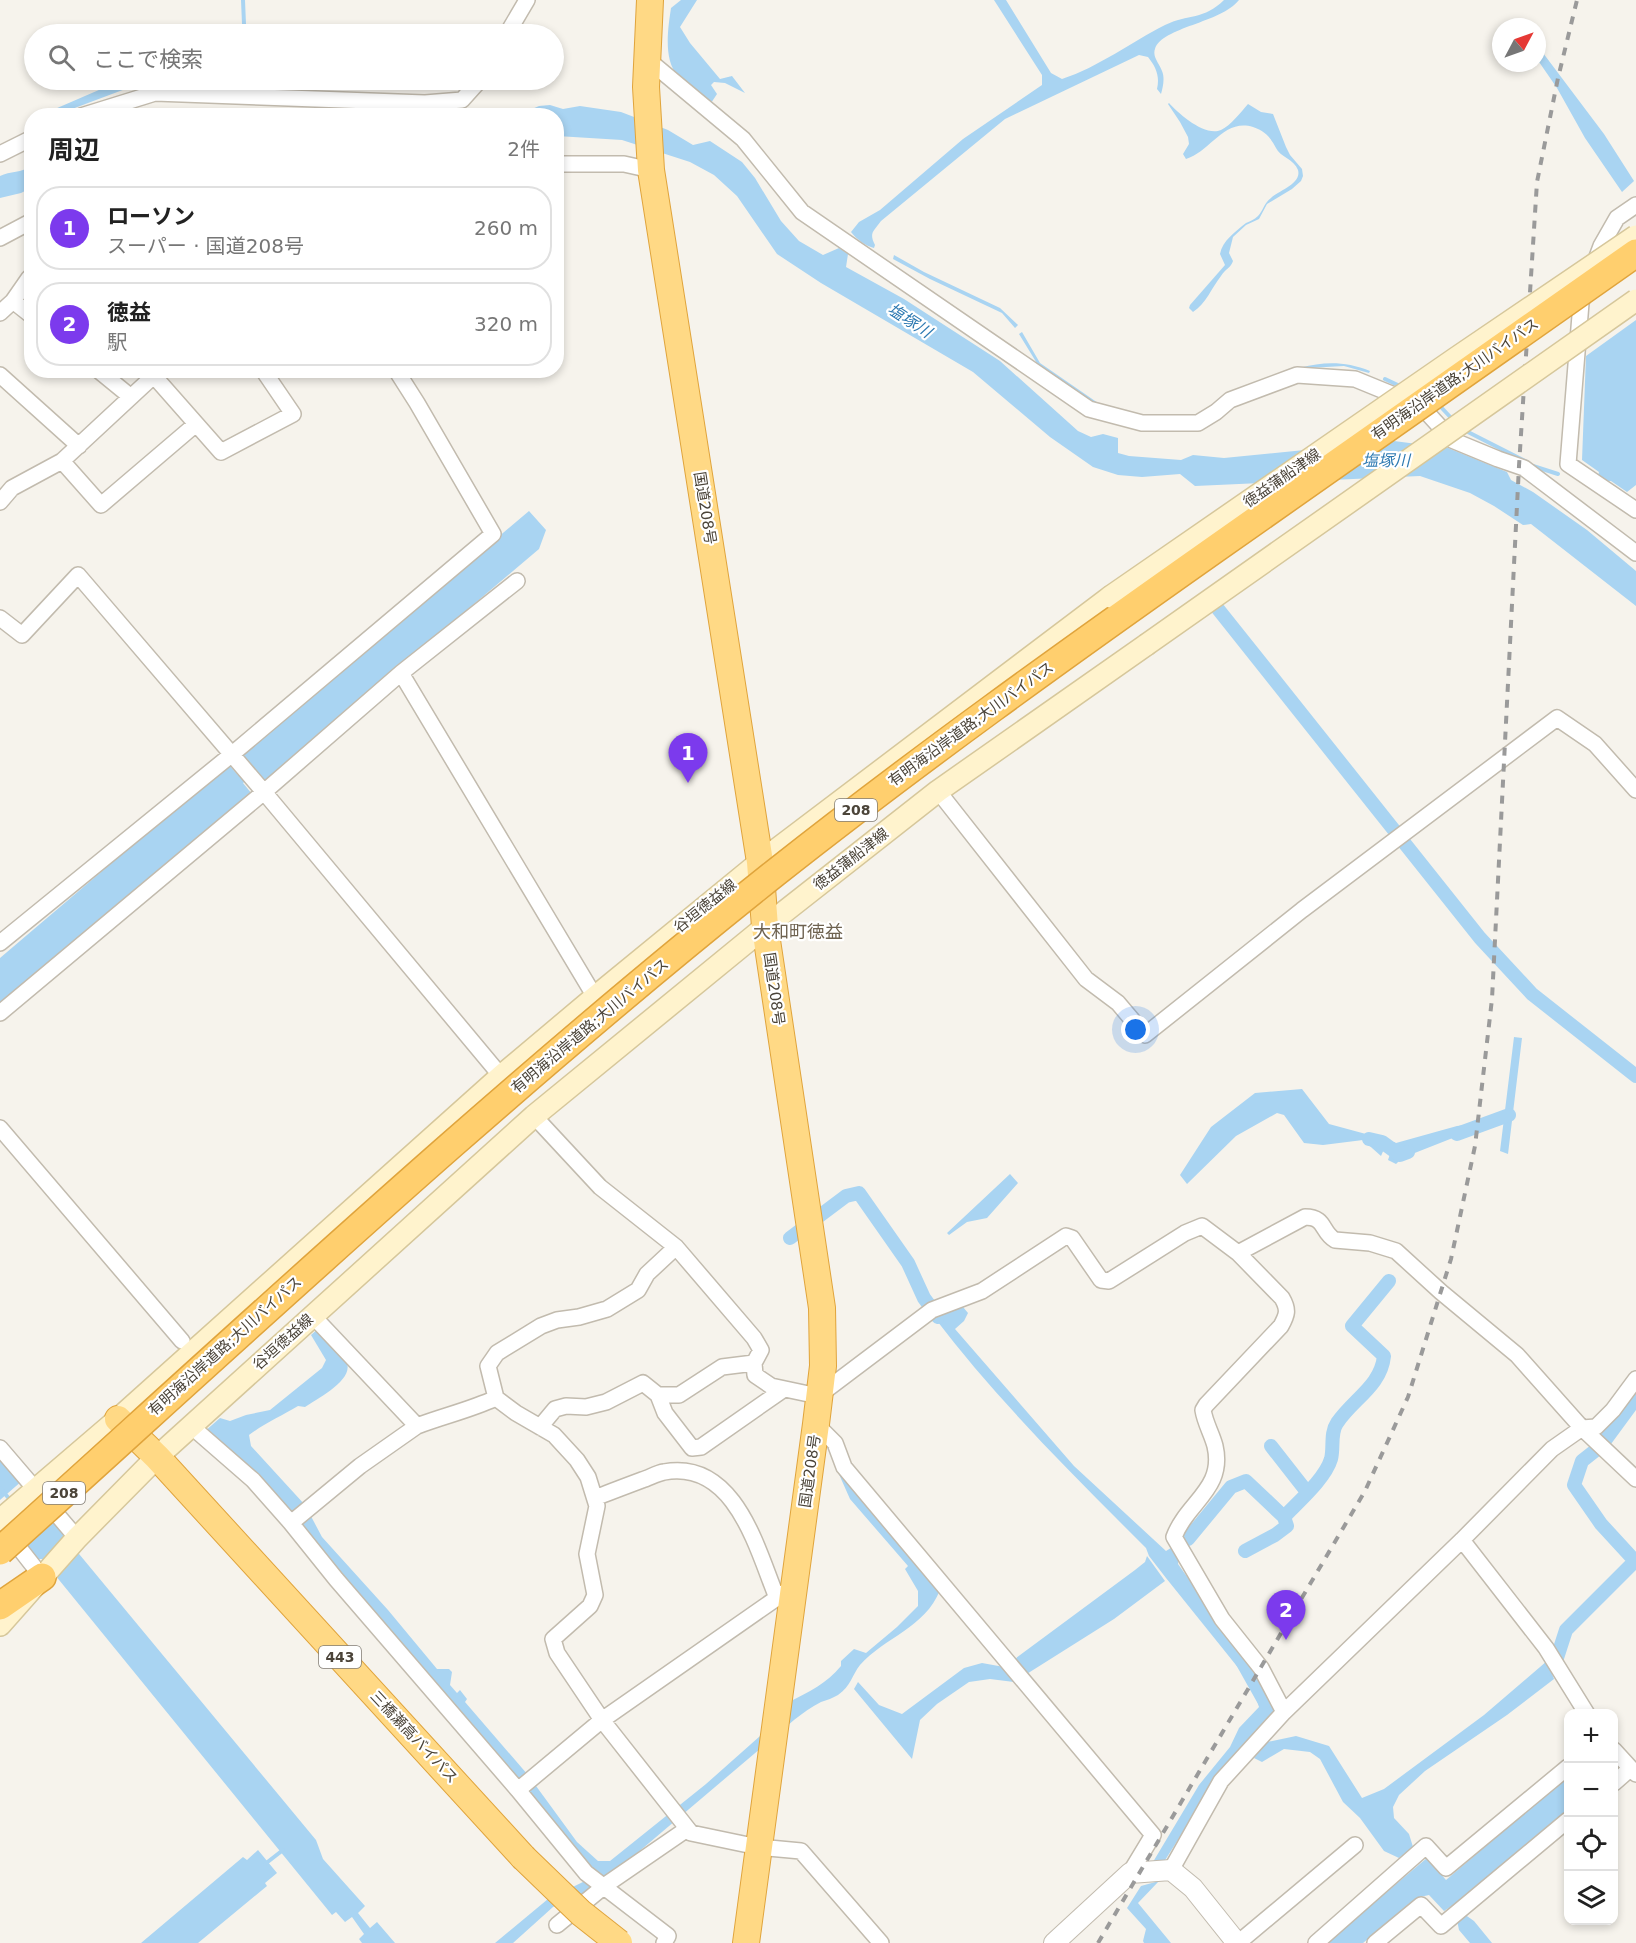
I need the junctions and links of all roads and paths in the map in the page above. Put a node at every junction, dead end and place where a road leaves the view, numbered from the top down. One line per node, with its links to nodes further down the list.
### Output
1 (527, 0): 3 (street)
2 (650, 0): 4 (highway, 国道208号)
3 (513, 24)
4 (646, 58): 10 (highway, 国道208号); 35 (street)
5 (471, 90): 6 (street)
6 (107, 108)
7 (24, 142): 8 (street)
8 (0, 153)
9 (564, 164): 10 (street)
10 (651, 170): 44 (highway, 国道208号)
11 (1636, 205): 34 (street)
12 (24, 225): 14 (street)
13 (1636, 236): 39 (main road, 徳益蒲船津線, bridge)
14 (0, 238)
15 (1636, 253): 66 (highway, 有明海沿岸道路;大川バイパス / 208, bridge)
16 (24, 285): 18 (street)
17 (1636, 300): 42 (main road, 徳益蒲船津線, bridge)
18 (13, 301): 19 (street); 20 (street)
19 (24, 310)
20 (0, 313)
21 (0, 375): 29 (street)
22 (108, 378): 27 (street)
23 (152, 378): 27 (street)
24 (161, 378): 28 (street)
25 (268, 378): 28 (street)
26 (401, 378): 40 (street)
27 (131, 397): 29 (street)
28 (196, 424): 30 (street)
29 (78, 446): 30 (street)
30 (62, 461): 32 (street)
31 (0, 477): 32 (street)
32 (12, 488): 33 (street)
33 (0, 502)
34 (1633, 502)
35 (1636, 553)
36 (517, 581): 38 (street)
37 (0, 618): 40 (street)
38 (401, 673): 43 (street); 47 (street)
39 (934, 729): 42 (main road); 44 (main road, 徳益蒲船津線)
40 (231, 755): 43 (street); 46 (street)
41 (1636, 790): 42 (street)
42 (938, 791): 45 (main road, 徳益蒲船津線)
43 (264, 792): 48 (street); 50 (street)
44 (760, 862): 45 (highway, 国道208号); 47 (main road, 谷垣徳益線)
45 (765, 927): 49 (main road, 谷垣徳益線); 61 (highway, 国道208号)
46 (0, 943)
47 (595, 997): 49 (main road); 50 (main road, 谷垣徳益線)
48 (0, 1013)
49 (618, 1047): 51 (main road, 谷垣徳益線)
50 (501, 1076): 51 (main road); 66 (main road, 谷垣徳益線)
51 (534, 1116): 53 (street); 55 (main road, 谷垣徳益線)
52 (0, 1128): 56 (street)
53 (676, 1247): 57 (street); 62 (street)
54 (1238, 1253): 61 (street); 68 (street); 86 (street)
55 (312, 1315): 64 (main road, 谷垣徳益線); 65 (street)
56 (182, 1341)
57 (754, 1363): 59 (street); 60 (street)
58 (1636, 1378): 68 (street)
59 (784, 1389): 61 (street); 70 (street)
60 (658, 1395): 67 (street); 70 (street)
61 (819, 1396): 63 (highway, 国道208号)
62 (496, 1398): 65 (street); 67 (street)
63 (816, 1424): 82 (highway, 国道208号); 98 (street)
64 (191, 1426): 71 (main road, 谷垣徳益線); 77 (street)
65 (417, 1426): 77 (street)
66 (123, 1427): 71 (highway, 三橋瀬高バイパス / 443); 74 (main road, 谷垣徳益線); 80 (highway, 208, bridge)
67 (540, 1427): 75 (street)
68 (1582, 1428): 73 (street); 79 (street)
69 (0, 1448): 74 (street)
70 (692, 1448): 72 (street)
71 (157, 1457): 78 (main road, 谷垣徳益線); 101 (highway, 三橋瀬高バイパス / 443, bridge)
72 (696, 1475): 75 (street); 82 (street)
73 (1636, 1479)
74 (36, 1490): 76 (main road, 谷垣徳益線); 78 (street)
75 (595, 1498): 87 (street)
76 (0, 1522): 81 (street)
77 (291, 1523): 92 (street)
78 (77, 1538): 81 (main road, 谷垣徳益線)
79 (1462, 1540): 85 (street); 86 (street)
80 (0, 1551)
81 (42, 1577): 83 (highway); 84 (main road, 谷垣徳益線)
82 (786, 1592): 87 (street); 96 (highway, 国道208号)
83 (0, 1606)
84 (0, 1625)
85 (1584, 1709)
86 (1284, 1712): 97 (street)
87 (602, 1720): 92 (street); 94 (street)
88 (1618, 1754): 89 (street)
89 (1631, 1769): 91 (street)
90 (1564, 1771): 107 (street)
91 (1618, 1780)
92 (518, 1790): 99 (street)
93 (1564, 1824): 108 (street)
94 (687, 1829): 96 (street); 99 (street)
95 (1355, 1845): 106 (street)
96 (758, 1847): 103 (highway, 国道208号); 104 (street)
97 (1171, 1870): 98 (street); 106 (street)
98 (1130, 1873): 105 (street)
99 (603, 1886): 100 (street); 102 (street)
100 (557, 1925)
101 (619, 1943)
102 (664, 1943)
103 (746, 1943)
104 (881, 1943)
105 (1054, 1943)
106 (1237, 1943)
107 (1316, 1943)
108 (1375, 1943)

